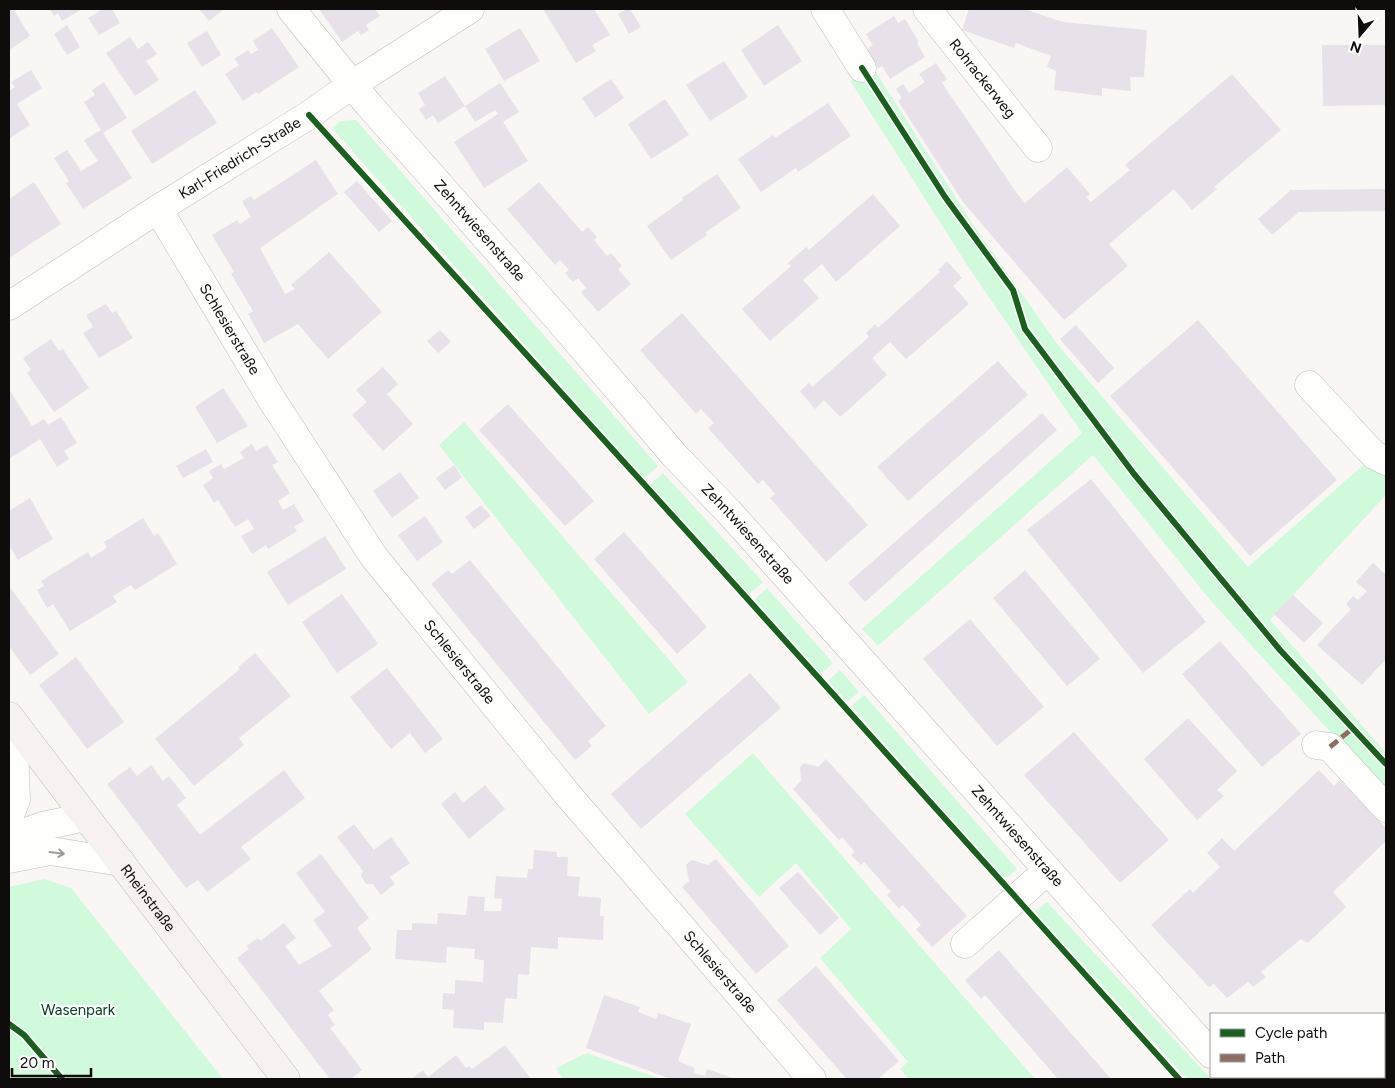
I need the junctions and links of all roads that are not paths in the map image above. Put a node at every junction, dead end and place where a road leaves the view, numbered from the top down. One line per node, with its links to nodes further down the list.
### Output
1 (291, 9): 6 (street, Zehntwiesenstraße)
2 (470, 9): 6 (street, Karl-Friedrich-Straße)
3 (826, 9): 5 (street)
4 (927, 9): 7 (street, Rohrackerweg)
5 (862, 68)
6 (353, 84): 8 (street, Karl-Friedrich-Straße); 20 (street, Zehntwiesenstraße)
7 (1038, 148)
8 (158, 209): 9 (street, Karl-Friedrich-Straße); 24 (street, Schlesierstraße)
9 (9, 306)
10 (1309, 385): 11 (street)
11 (1386, 461)
12 (11, 719): 15 (main road, Rheinstraße); 16 (street)
13 (1316, 745): 14 (street)
14 (1386, 808)
15 (85, 817): 17 (street); 19 (main road, Rheinstraße)
16 (9, 818)
17 (9, 838)
18 (9, 859): 19 (street, one-way to 19)
19 (120, 862): 23 (main road, Rheinstraße)
20 (1048, 870): 21 (street); 22 (street, Zehntwiesenstraße)
21 (965, 944)
22 (1210, 1053)
23 (286, 1079)
24 (812, 1079)

